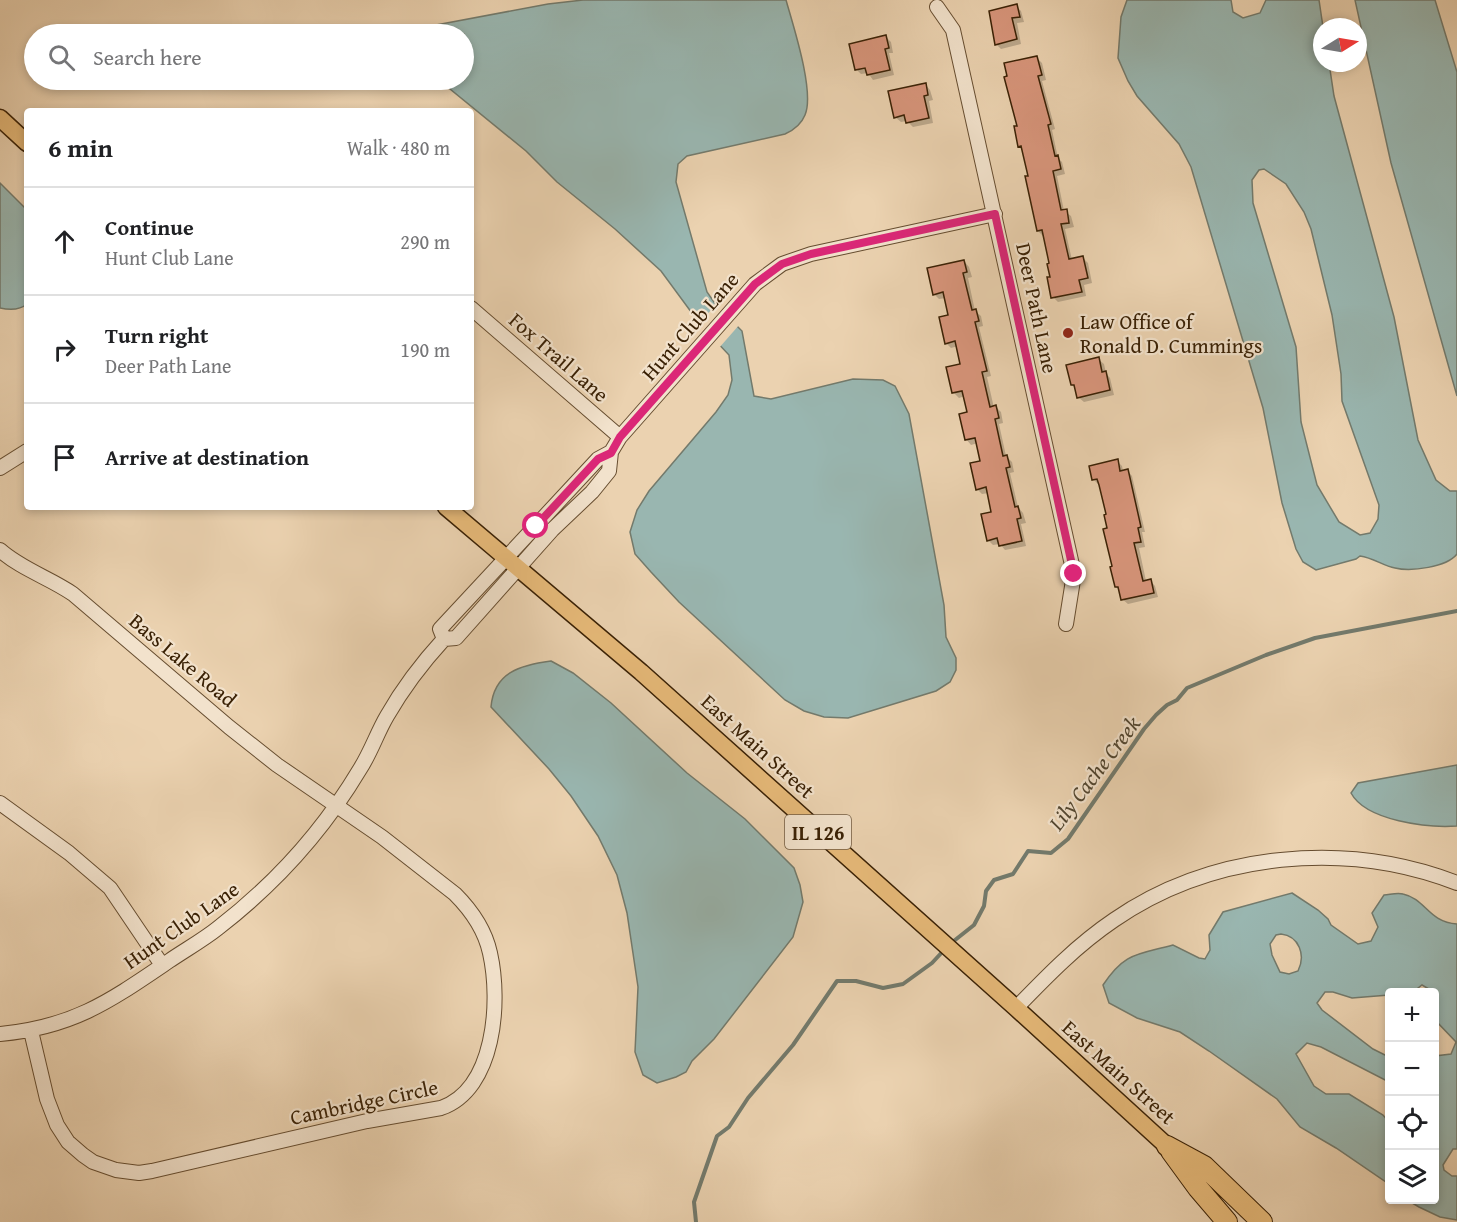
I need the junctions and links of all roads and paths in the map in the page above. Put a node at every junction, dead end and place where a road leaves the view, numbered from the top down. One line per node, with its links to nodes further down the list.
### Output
1 (937, 7): 4 (street, Deer Path Lane)
2 (0, 118): 3 (main road)
3 (24, 140)
4 (995, 214): 6 (street, Hunt Club Lane); 14 (street, Deer Path Lane)
5 (474, 311): 6 (street, Fox Trail Lane)
6 (620, 437): 8 (street, Hunt Club Lane)
7 (24, 453): 9 (street)
8 (611, 453): 12 (street, Hunt Club Lane); 13 (street, Hunt Club Lane)
9 (0, 468)
10 (450, 510): 12 (main road, East Main Street)
11 (0, 550): 17 (street, Bass Lake Road)
12 (505, 557): 13 (main road, East Main Street); 15 (street, Hunt Club Lane)
13 (519, 569): 15 (street, Hunt Club Lane); 20 (main road, East Main Street / IL 126)
14 (1066, 624)
15 (444, 639): 17 (street, Hunt Club Lane)
16 (0, 803): 19 (street)
17 (336, 805): 19 (street, Hunt Club Lane); 21 (street, Cambridge Circle)
18 (1457, 883): 20 (street)
19 (162, 965): 21 (street, Hunt Club Lane)
20 (1016, 1008): 23 (main road, East Main Street)
21 (31, 1031): 22 (street, Hunt Club Lane)
22 (0, 1034)
23 (1167, 1146): 24 (highway); 25 (highway)
24 (1227, 1222)
25 (1262, 1222)

